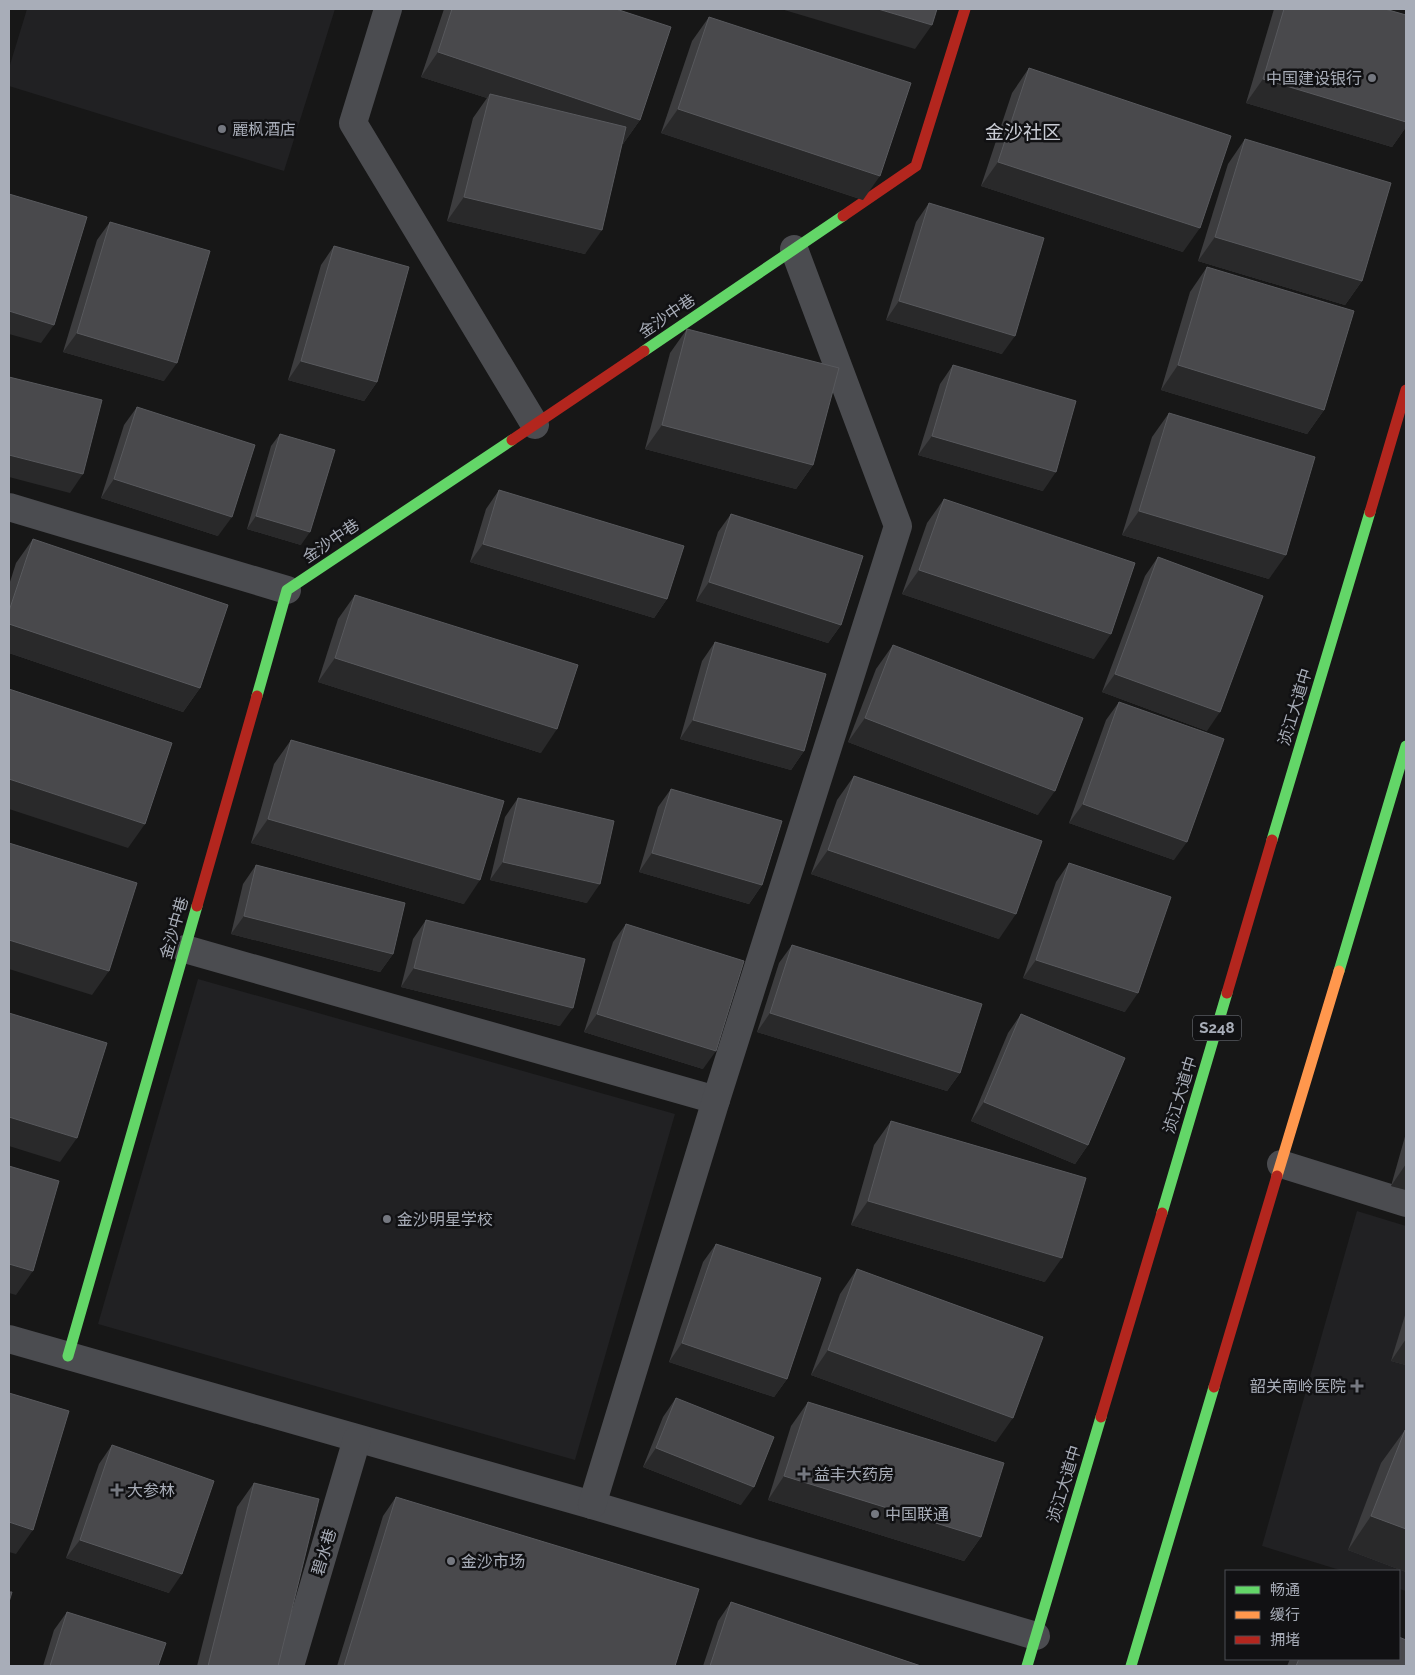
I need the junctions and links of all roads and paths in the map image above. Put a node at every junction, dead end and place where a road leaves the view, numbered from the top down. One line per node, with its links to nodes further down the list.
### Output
1 (388, 9): 5 (street)
2 (965, 9): 3 (main road, 金沙中巷)
3 (794, 249): 5 (main road, 金沙中巷); 10 (street)
4 (1406, 390): 17 (main road, 浈江大道中 / S248)
5 (535, 426): 7 (main road, 金沙中巷)
6 (9, 507): 7 (street)
7 (287, 590): 9 (main road, 金沙中巷)
8 (1406, 746): 11 (main road)
9 (185, 948): 10 (street); 14 (main road, 金沙中巷)
10 (716, 1100): 16 (street)
11 (1281, 1164): 12 (street); 20 (main road)
12 (1406, 1203)
13 (9, 1339): 14 (street)
14 (68, 1356): 15 (street)
15 (357, 1438): 16 (street); 18 (street, 碧水巷)
16 (592, 1505): 17 (street)
17 (1036, 1636): 19 (main road, 浈江大道中 / S248)
18 (290, 1666)
19 (1027, 1666)
20 (1131, 1666)

